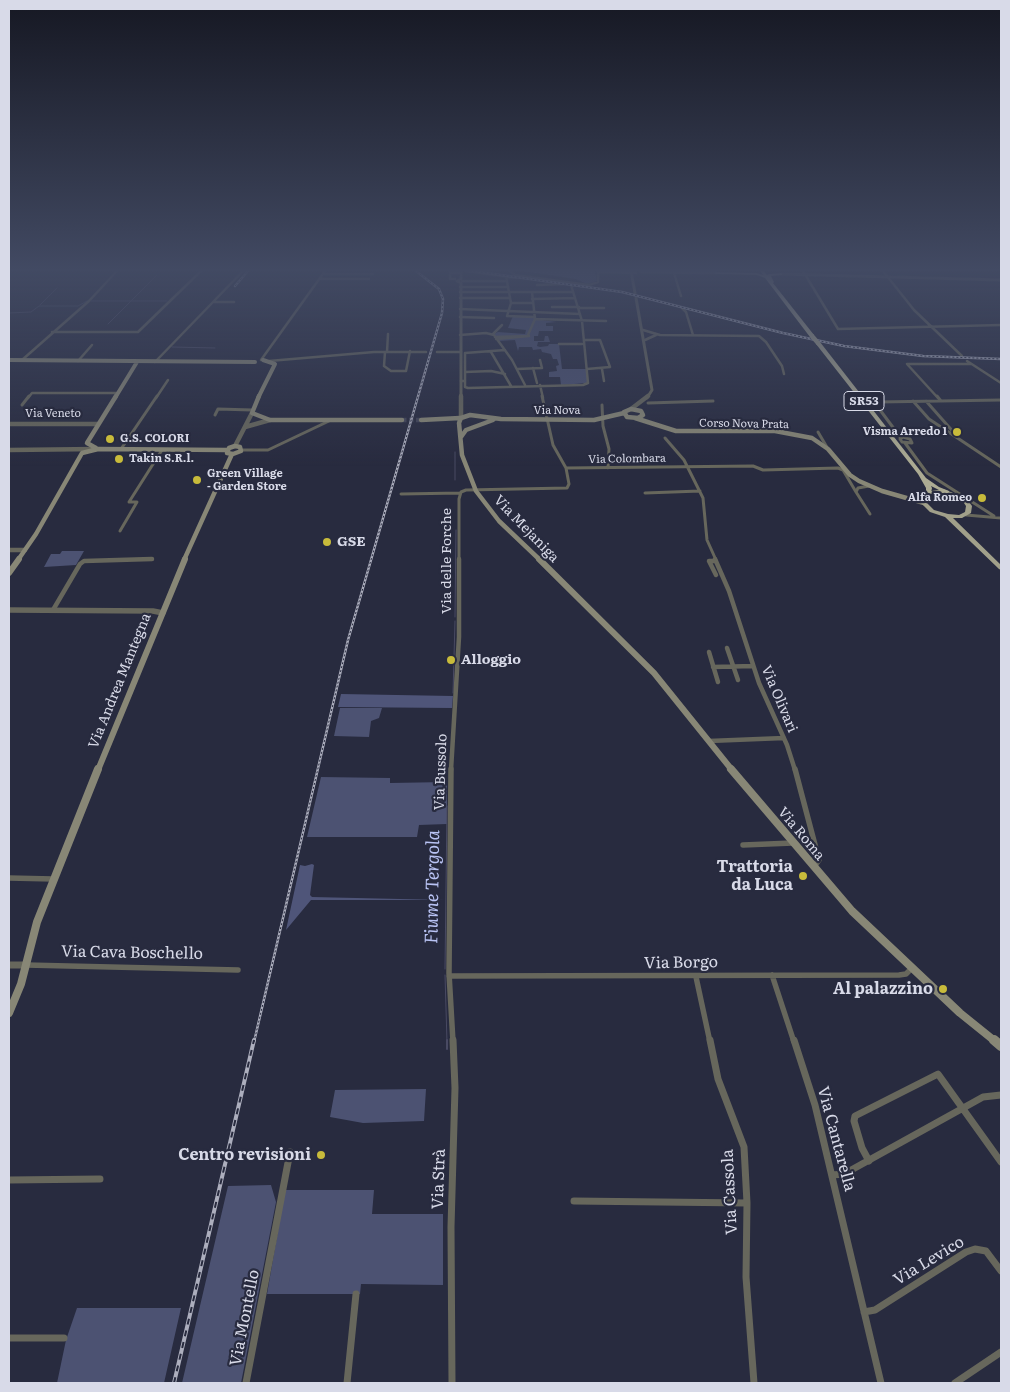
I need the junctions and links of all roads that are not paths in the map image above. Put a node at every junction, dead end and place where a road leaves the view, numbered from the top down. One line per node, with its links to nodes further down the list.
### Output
1 (460, 335): 24 (street, Via Mejaniga)
2 (48, 336): 29 (street)
3 (181, 336): 35 (street)
4 (280, 336): 32 (street)
5 (388, 336): 21 (street)
6 (477, 336): 13 (street)
7 (528, 336): 13 (street)
8 (583, 336): 15 (street)
9 (649, 336): 14 (street)
10 (726, 336): 46 (street)
11 (812, 336): 118 (highway, SR53, bridge)
12 (941, 336): 26 (street)
13 (495, 337): 19 (street)
14 (645, 337): 64 (street)
15 (584, 340): 41 (street); 42 (street)
16 (559, 344): 17 (street)
17 (582, 344)
18 (92, 345): 31 (street)
19 (505, 350): 25 (street); 40 (street)
20 (410, 351): 21 (street); 21 (street); 22 (street)
21 (386, 352): 36 (street)
22 (426, 352)
23 (437, 352): 24 (street)
24 (463, 352): 25 (street); 27 (street, Via Mejaniga)
25 (491, 352): 38 (street)
26 (962, 356)
27 (463, 358): 44 (street); 48 (street, Via Mejaniga)
28 (9, 360): 29 (main road)
29 (22, 360): 31 (main road)
30 (540, 360): 39 (street)
31 (78, 361): 34 (main road)
32 (262, 361): 35 (main road); 36 (main road)
33 (967, 361): 37 (street)
34 (137, 362): 35 (main road); 54 (main road)
35 (155, 362)
36 (272, 363): 66 (main road)
37 (971, 364): 50 (street); 60 (street)
38 (502, 367): 43 (street); 45 (street)
39 (533, 368): 40 (street); 51 (street)
40 (517, 369): 52 (street)
41 (587, 369): 42 (street); 51 (street)
42 (602, 370): 49 (street)
43 (491, 371): 44 (street); 45 (street)
44 (465, 372): 48 (street)
45 (505, 374): 53 (street)
46 (784, 374)
47 (168, 380): 106 (street)
48 (463, 381): 53 (street); 65 (street, Via Mejaniga)
49 (604, 382)
50 (1001, 383)
51 (539, 384): 52 (street); 55 (street)
52 (526, 385): 53 (street); 55 (street)
53 (511, 386)
54 (116, 393): 62 (street); 86 (main road)
55 (542, 394): 81 (street)
56 (713, 400): 61 (street)
57 (1001, 400): 60 (street)
58 (913, 401): 59 (street); 90 (street); 96 (street)
59 (926, 401): 60 (street); 96 (street)
60 (941, 401)
61 (648, 403)
62 (22, 405)
63 (602, 405): 75 (street)
64 (638, 407): 68 (main road, Via Nova); 70 (main road)
65 (460, 408): 69 (street); 73 (street); 82 (street, Via Mejaniga)
66 (252, 411): 67 (street); 71 (main road); 76 (street)
67 (214, 415)
68 (626, 415): 72 (main road, Via Nova); 75 (main road, Via Nova)
69 (475, 416): 74 (main road, Via Nova); 82 (main road); 87 (main road)
70 (642, 416): 72 (main road, Via Nova); 84 (main road, Corso Nova Prata)
71 (259, 417): 76 (street); 77 (main road); 83 (street)
72 (635, 418): 84 (main road, Corso Nova Prata)
73 (441, 419): 80 (main road); 82 (main road); 97 (main road)
74 (501, 419): 81 (main road, Via Nova); 87 (main road, Via Nova)
75 (603, 419): 81 (main road, Via Nova); 116 (street)
76 (248, 420): 83 (street); 89 (street)
77 (270, 420): 78 (main road); 83 (street)
78 (332, 420): 79 (main road); 110 (street)
79 (402, 420)
80 (421, 420)
81 (549, 420): 115 (street)
82 (460, 421): 88 (main road); 97 (main road, Via Mejaniga)
83 (254, 422): 89 (street)
84 (652, 423): 93 (main road, Corso Nova Prata)
85 (9, 424): 86 (street, Via Veneto)
86 (98, 424): 99 (main road)
87 (480, 424): 88 (main road)
88 (472, 427): 97 (main road)
89 (243, 428): 102 (street)
90 (897, 430): 94 (street); 95 (street)
91 (818, 432): 98 (street)
92 (665, 438): 117 (street, Via Olivari)
93 (812, 438): 98 (street); 103 (main road, Corso Nova Prata)
94 (901, 438): 95 (street); 100 (street)
95 (906, 438): 101 (street)
96 (958, 438): 114 (street)
97 (460, 439): 120 (main road, Via Mejaniga)
98 (823, 440): 103 (street)
99 (87, 443): 104 (street); 105 (main road)
100 (905, 443): 101 (street); 111 (street)
101 (911, 443): 111 (street)
102 (235, 446): 109 (main road); 110 (main road)
103 (828, 448): 119 (main road, Corso Nova Prata)
104 (71, 449): 105 (street); 107 (street); 112 (street)
105 (98, 449): 106 (main road); 112 (main road)
106 (121, 449): 108 (main road)
107 (9, 450)
108 (162, 450): 109 (main road); 137 (street)
109 (227, 450): 113 (main road)
110 (241, 450): 113 (main road)
111 (910, 452): 134 (street)
112 (82, 453): 139 (main road)
113 (232, 454): 147 (main road, Via Andrea Mantegna)
114 (1001, 467)
115 (566, 468): 116 (street, Via Colombara); 120 (street)
116 (608, 468): 117 (street, Via Colombara)
117 (689, 468): 121 (street, Via Olivari); 122 (street, Via Colombara)
118 (920, 474): 123 (highway, SR53); 127 (highway, SR53)
119 (869, 486): 122 (street); 128 (main road, Corso Nova Prata)
120 (475, 489): 124 (street, Via delle Forche); 148 (main road, Via Mejaniga)
121 (700, 491): 125 (street); 141 (street, Via Olivari)
122 (856, 492): 131 (street)
123 (947, 492): 127 (main road); 130 (main road, SR53)
124 (460, 493): 126 (street, Via delle Forche); 149 (street, Via delle Forche)
125 (645, 493)
126 (401, 494)
127 (926, 494): 128 (main road); 129 (main road, SR53)
128 (907, 497): 129 (main road, Corso Nova Prata)
129 (924, 503): 132 (main road)
130 (969, 506): 133 (main road); 134 (street)
131 (870, 514)
132 (947, 516): 133 (main road); 136 (main road)
133 (963, 516): 135 (street); 136 (main road)
134 (994, 516): 135 (street)
135 (1001, 517)
136 (963, 529): 142 (main road)
137 (120, 532)
138 (9, 550): 139 (street)
139 (25, 550): 143 (main road)
140 (152, 559): 146 (street)
141 (715, 560): 144 (street); 153 (street, Via Olivari)
142 (1001, 568)
143 (9, 573)
144 (716, 575)
145 (9, 610): 146 (street)
146 (53, 610): 147 (street)
147 (162, 610): 163 (main road, Via Andrea Mantegna)
148 (602, 618): 158 (main road, Via Roma)
149 (458, 629): 169 (street, Via Bussolo)
150 (727, 648): 152 (street)
151 (709, 652): 154 (street)
152 (733, 666): 153 (street); 154 (street); 155 (street)
153 (753, 666): 157 (street, Via Olivari)
154 (714, 667): 156 (street)
155 (738, 680)
156 (718, 682)
157 (784, 738): 158 (street); 161 (street, Via Olivari)
158 (709, 741): 159 (main road, Via Roma)
159 (793, 843): 160 (street); 161 (main road, Via Roma)
160 (743, 845)
161 (813, 867): 166 (main road, Via Roma)
162 (9, 878): 163 (street)
163 (53, 879): 165 (main road, Via Andrea Mantegna)
164 (9, 964): 165 (street)
165 (26, 965): 167 (street, Via Cava Boschello); 171 (main road, Via Andrea Mantegna)
166 (912, 968): 168 (street, Via Borgo); 172 (main road, Via Roma)
167 (238, 970)
168 (772, 975): 170 (street, Via Borgo); 178 (street, Via Cantarella)
169 (449, 976): 170 (street, Via Borgo); 191 (street, Via Strà)
170 (696, 977): 182 (street, Via Cassola)
171 (9, 1013)
172 (1001, 1046)
173 (1001, 1096): 174 (street)
174 (963, 1108): 176 (street); 176 (street); 177 (street)
175 (290, 1152): 189 (street, Via Montello)
176 (869, 1161): 178 (street)
177 (1001, 1162)
178 (832, 1175): 185 (street, Via Cantarella)
179 (100, 1179): 180 (street)
180 (9, 1180)
181 (574, 1201): 182 (street)
182 (748, 1203): 192 (street, Via Cassola)
183 (1001, 1271): 185 (street, Via Levico)
184 (356, 1294): 190 (street)
185 (864, 1312): 193 (street, Via Cantarella)
186 (9, 1338): 187 (street)
187 (64, 1338)
188 (1001, 1352): 194 (street)
189 (246, 1383)
190 (347, 1383)
191 (452, 1383)
192 (754, 1383)
193 (881, 1383)
194 (955, 1383)

